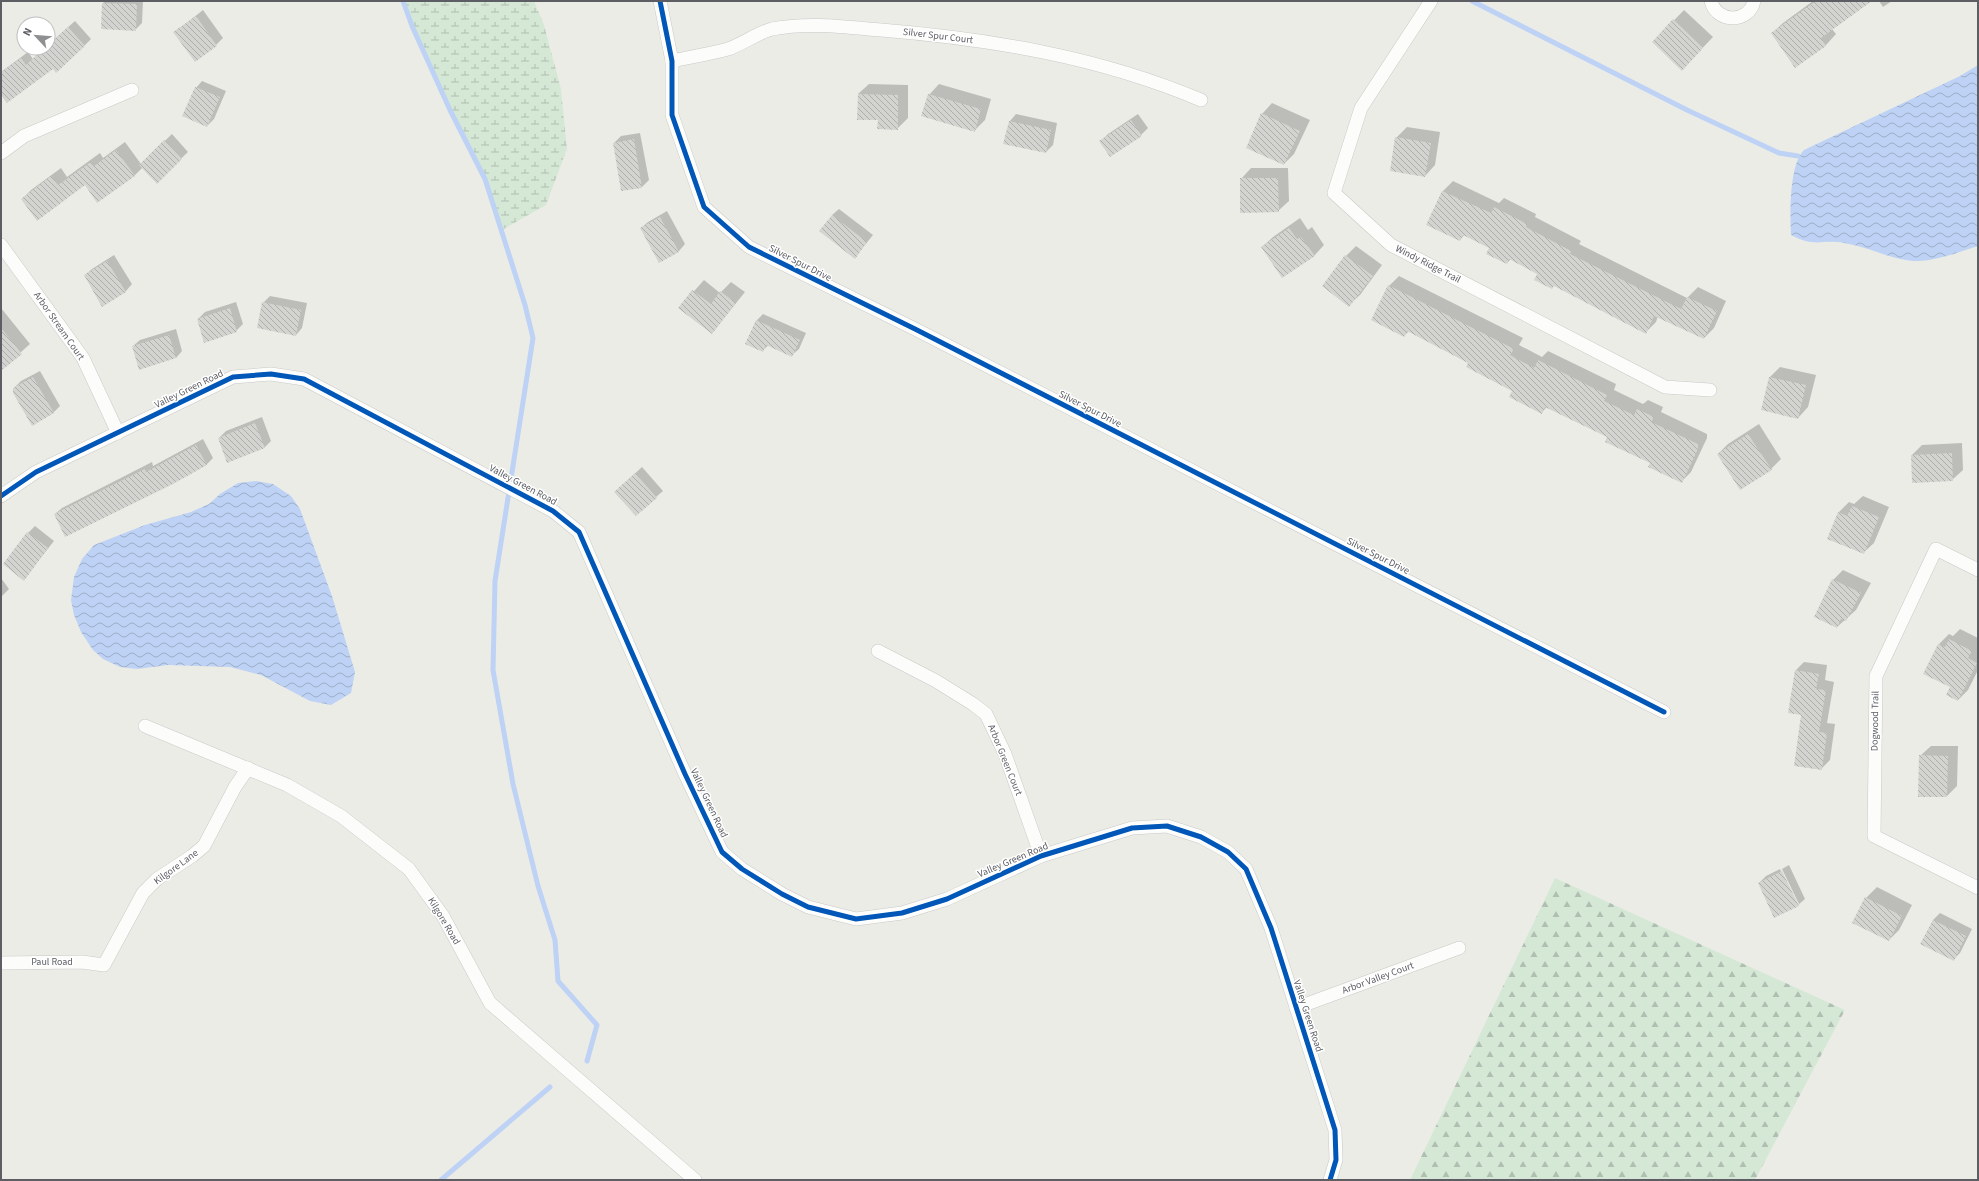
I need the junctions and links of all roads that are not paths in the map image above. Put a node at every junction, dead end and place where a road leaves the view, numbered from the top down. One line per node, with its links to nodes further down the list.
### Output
1 (660, 1): 5 (street, Silver Spur Drive)
2 (1431, 1): 10 (street, Windy Ridge Trail)
3 (1711, 1): 4 (street)
4 (1754, 1)
5 (672, 61): 7 (street, Silver Spur Court); 15 (street, Silver Spur Drive)
6 (132, 90): 8 (street)
7 (1201, 100)
8 (1, 153)
9 (1, 245): 11 (street, Arbor Stream Court)
10 (1710, 390)
11 (118, 433): 12 (street, Valley Green Road); 18 (street, Valley Green Road)
12 (1, 496)
13 (1978, 570): 19 (street, Dogwood Trail)
14 (878, 651): 18 (street, Arbor Green Court)
15 (1664, 712)
16 (145, 726): 17 (street, Kilgore Road)
17 (248, 768): 22 (street, Kilgore Lane); 24 (street, Kilgore Road)
18 (1041, 856): 23 (street, Valley Green Road)
19 (1978, 888)
20 (1459, 948): 23 (street, Arbor Valley Court)
21 (1, 963): 22 (street, Paul Road)
22 (104, 966)
23 (1296, 1008): 25 (street, Valley Green Road)
24 (695, 1180)
25 (1330, 1180)

